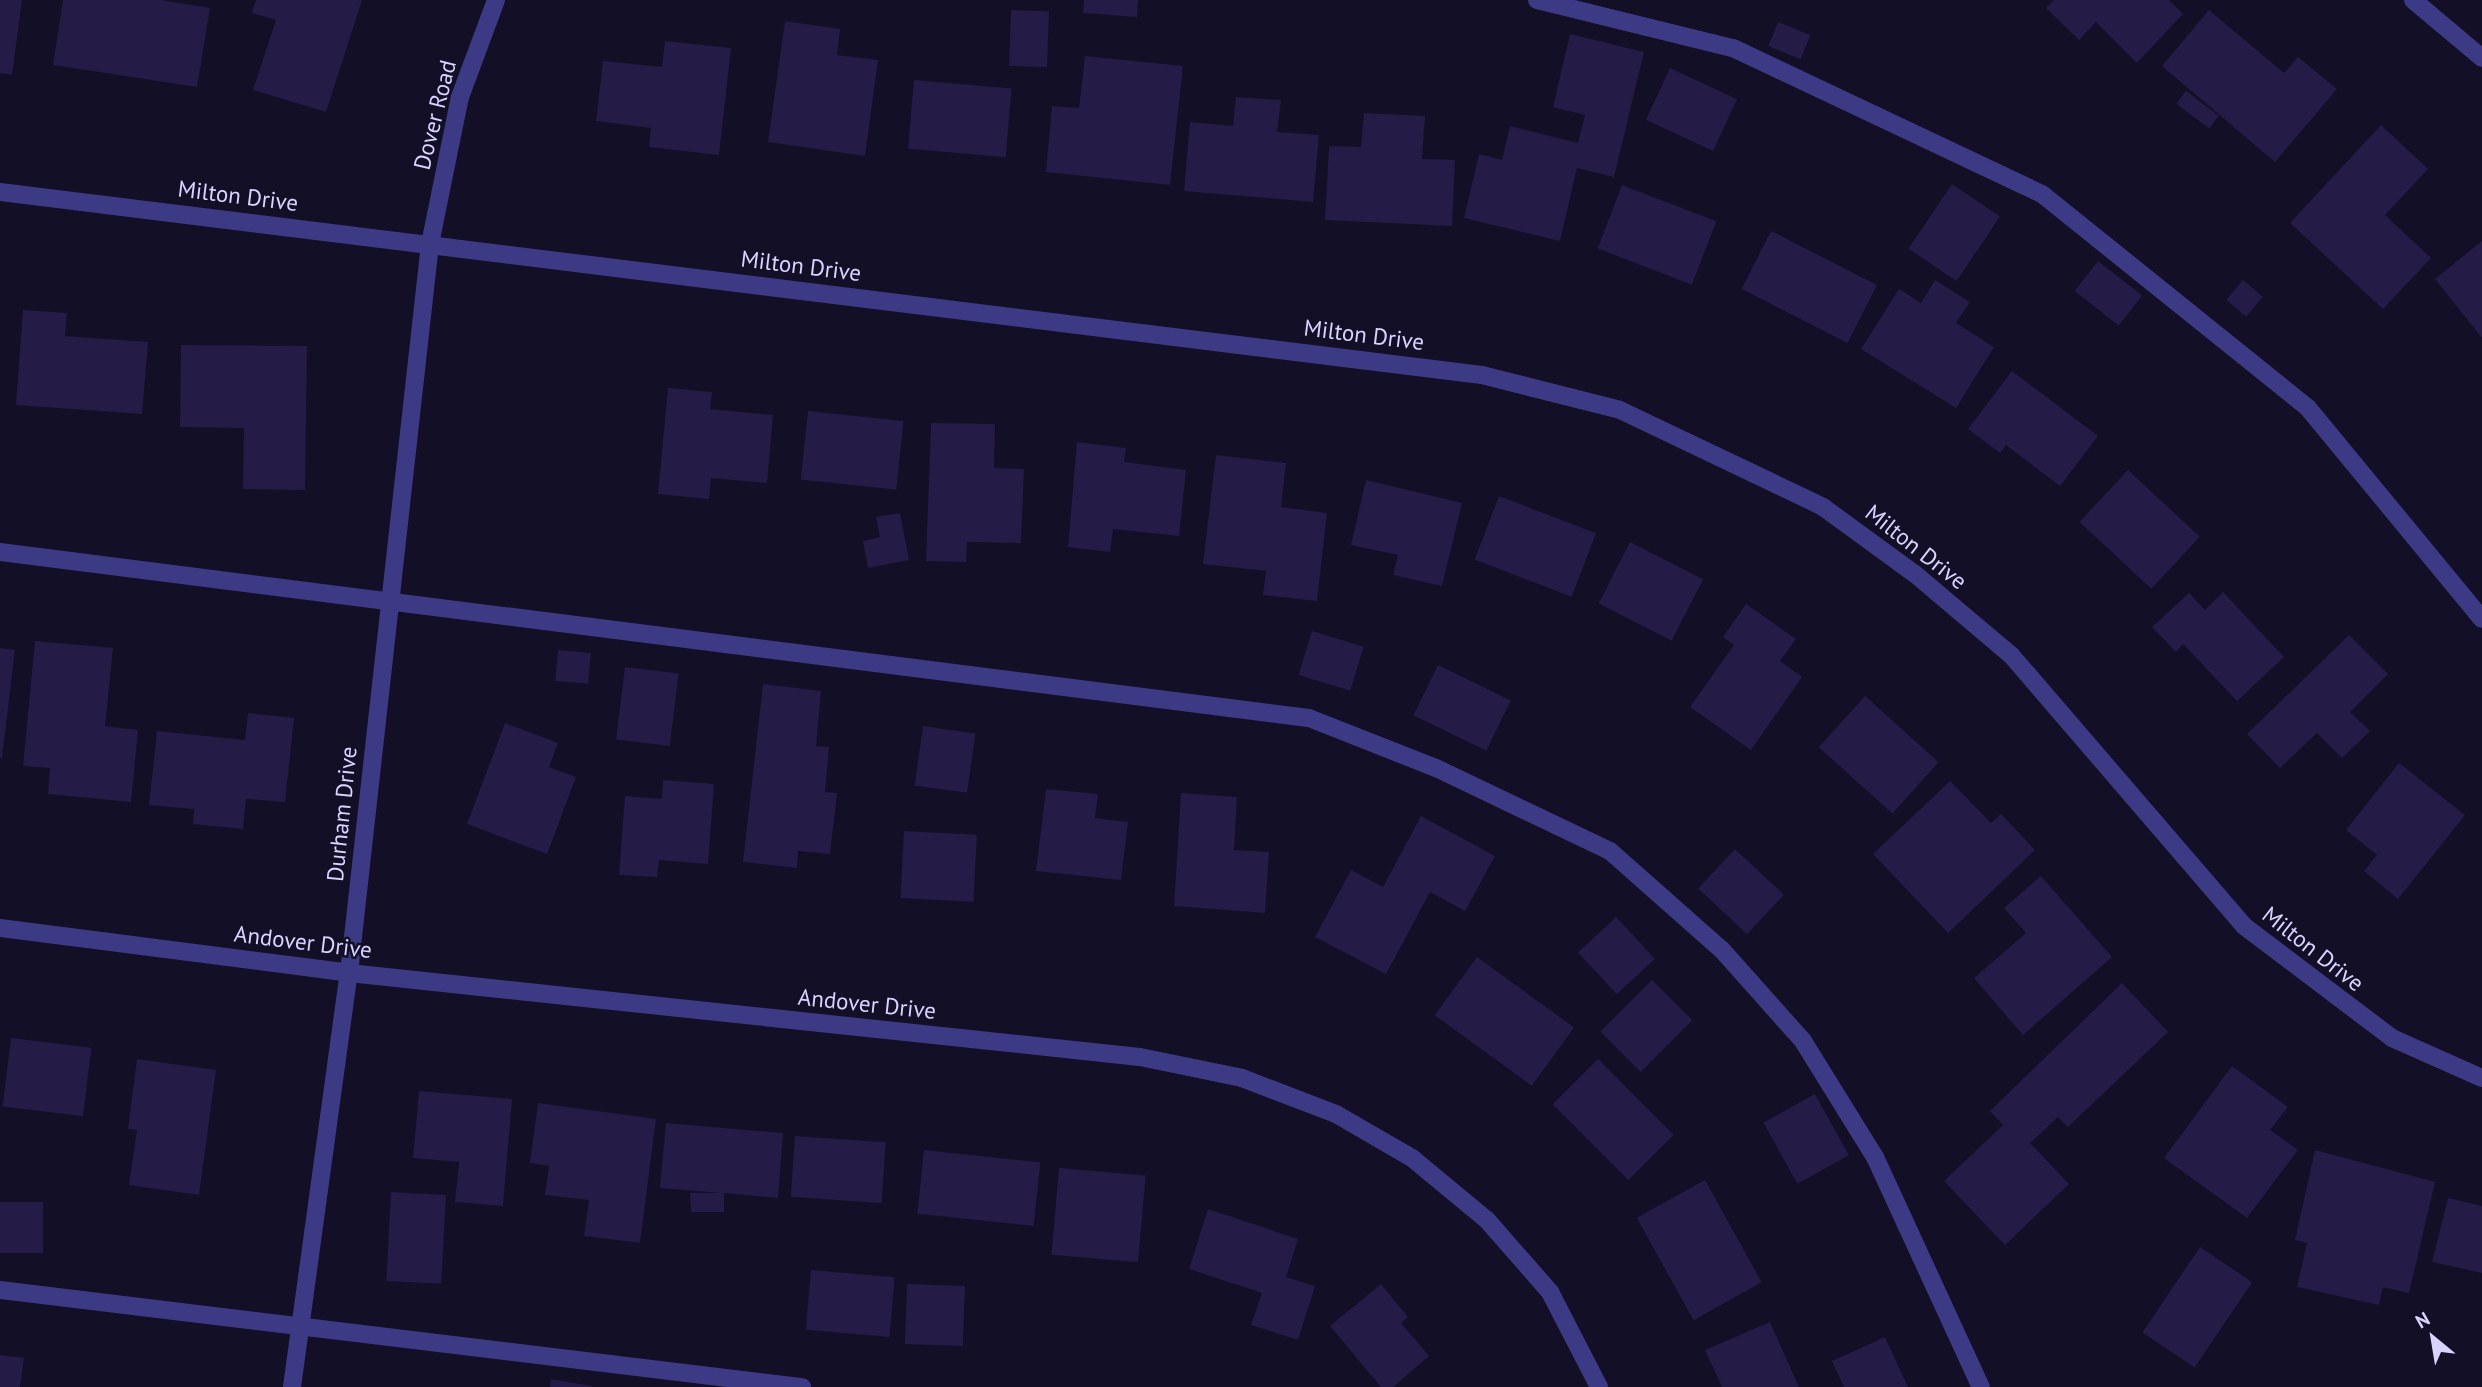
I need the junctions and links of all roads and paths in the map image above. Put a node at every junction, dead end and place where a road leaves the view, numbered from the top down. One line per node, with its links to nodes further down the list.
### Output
1 (496, 0): 6 (street, Dover Road)
2 (1537, 0): 9 (street)
3 (2413, 0): 4 (street)
4 (2482, 58)
5 (0, 192): 6 (street, Milton Drive)
6 (430, 244): 8 (street, Durham Drive); 12 (street, Milton Drive)
7 (0, 552): 8 (street)
8 (391, 601): 11 (street, Durham Drive); 18 (street)
9 (2482, 619)
10 (0, 928): 11 (street, Andover Drive)
11 (349, 973): 14 (street, Durham Drive); 17 (street, Andover Drive)
12 (2482, 1078)
13 (0, 1290): 14 (street)
14 (300, 1329): 15 (street, Durham Drive); 16 (street)
15 (292, 1387)
16 (802, 1387)
17 (1599, 1387)
18 (1981, 1387)

